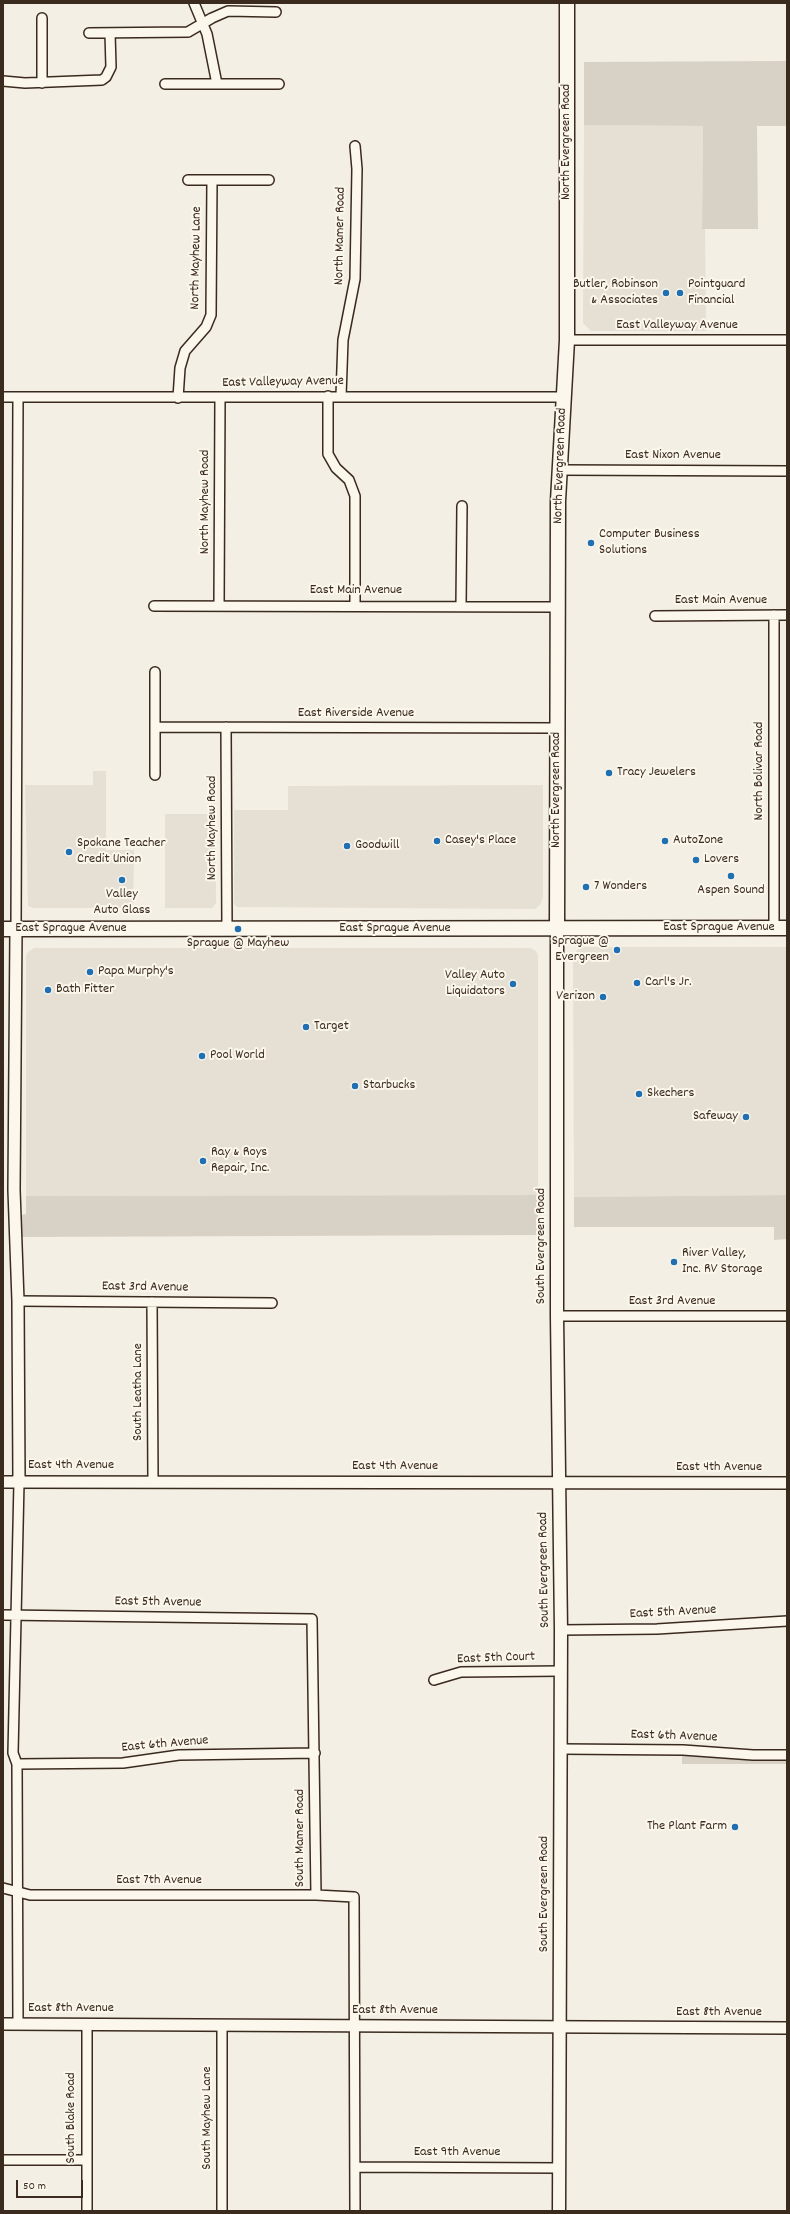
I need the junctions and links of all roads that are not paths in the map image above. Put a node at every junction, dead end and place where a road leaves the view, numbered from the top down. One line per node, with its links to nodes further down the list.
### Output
1 (194, 3): 5 (street)
2 (567, 3): 17 (main road, North Evergreen Road)
3 (276, 12): 5 (street)
4 (42, 18): 9 (street)
5 (204, 23): 7 (street); 11 (street)
6 (89, 33): 7 (street)
7 (110, 33): 9 (street)
8 (3, 82): 9 (street)
9 (42, 83)
10 (165, 84): 11 (street)
11 (217, 84): 12 (street)
12 (279, 84)
13 (355, 146): 20 (street, North Mamer Road)
14 (188, 180): 15 (street)
15 (212, 180): 16 (street); 24 (street, North Mayhew Lane)
16 (269, 180)
17 (567, 340): 18 (street, East Valleyway Avenue); 23 (main road, North Evergreen Road)
18 (787, 340)
19 (328, 396): 20 (street, East Valleyway Avenue); 25 (street, East Valleyway Avenue); 30 (street)
20 (341, 396): 23 (street, East Valleyway Avenue)
21 (3, 397): 22 (street, East Valleyway Avenue)
22 (18, 397): 24 (street, East Valleyway Avenue); 43 (street)
23 (564, 397): 26 (main road, North Evergreen Road)
24 (178, 398): 25 (street, East Valleyway Avenue)
25 (220, 398): 29 (street, North Mayhew Road)
26 (560, 470): 27 (street, East Nixon Avenue); 33 (main road, North Evergreen Road)
27 (787, 471)
28 (462, 506): 32 (street)
29 (219, 605): 30 (street, East Main Avenue); 31 (street, East Main Avenue)
30 (355, 605): 32 (street, East Main Avenue)
31 (154, 606)
32 (461, 606): 33 (street, East Main Avenue)
33 (558, 607): 40 (main road, North Evergreen Road)
34 (774, 615): 35 (street, East Main Avenue); 36 (street, East Main Avenue); 42 (street, North Bolivar Road)
35 (787, 615)
36 (654, 616)
37 (155, 672): 38 (street)
38 (155, 727): 39 (street, East Riverside Avenue); 41 (street)
39 (226, 727): 40 (street, East Riverside Avenue); 44 (street, North Mayhew Road)
40 (557, 728): 45 (main road, North Evergreen Road)
41 (155, 775)
42 (780, 928): 45 (main road, East Sprague Avenue)
43 (10, 929): 44 (main road, East Sprague Avenue); 46 (street)
44 (227, 929): 45 (main road, East Sprague Avenue)
45 (557, 929): 49 (main road, South Evergreen Road)
46 (18, 1300): 47 (street, East 3rd Avenue); 53 (street)
47 (152, 1302): 48 (street, East 3rd Avenue); 51 (street, South Leatha Lane)
48 (272, 1303)
49 (557, 1316): 50 (street, East 3rd Avenue); 54 (main road, South Evergreen Road)
50 (787, 1316)
51 (153, 1481): 53 (street, East 4th Avenue); 54 (street, East 4th Avenue)
52 (3, 1482): 53 (street, East 4th Avenue)
53 (18, 1482): 57 (street)
54 (558, 1482): 55 (street, East 4th Avenue); 60 (main road, South Evergreen Road)
55 (787, 1483)
56 (3, 1615): 57 (street, East 5th Avenue)
57 (16, 1615): 58 (street, East 5th Avenue); 65 (street)
58 (312, 1619): 66 (street, South Mamer Road)
59 (787, 1621): 60 (street, East 5th Avenue)
60 (561, 1630): 61 (main road, South Evergreen Road)
61 (561, 1671): 62 (street, East 5th Court); 63 (main road, South Evergreen Road)
62 (434, 1680)
63 (561, 1750): 67 (street, East 6th Avenue); 77 (main road, South Evergreen Road)
64 (3, 1753): 65 (street)
65 (13, 1753): 68 (street)
66 (315, 1754): 68 (street, East 6th Avenue); 71 (street, South Mamer Road)
67 (787, 1755)
68 (17, 1764): 70 (street)
69 (3, 1888): 70 (street, East 7th Avenue)
70 (18, 1892): 71 (street, East 7th Avenue); 73 (street)
71 (316, 1895): 76 (street, South Mamer Road)
72 (3, 2024): 73 (street, East 8th Avenue)
73 (18, 2024): 74 (street, East 8th Avenue)
74 (87, 2024): 75 (street, East 8th Avenue); 80 (street, South Blake Road)
75 (222, 2025): 76 (street, East 8th Avenue); 84 (street, South Mayhew Lane)
76 (353, 2026): 77 (street, East 8th Avenue); 81 (street, South Mamer Road)
77 (560, 2028): 78 (street, East 8th Avenue); 82 (main road, South Evergreen Road)
78 (787, 2028)
79 (3, 2160): 80 (street)
80 (87, 2160): 83 (street, South Blake Road)
81 (355, 2167): 82 (street, East 9th Avenue); 85 (street, South Mamer Road)
82 (559, 2168): 86 (main road, South Evergreen Road)
83 (87, 2211)
84 (222, 2211)
85 (355, 2211)
86 (559, 2211)

